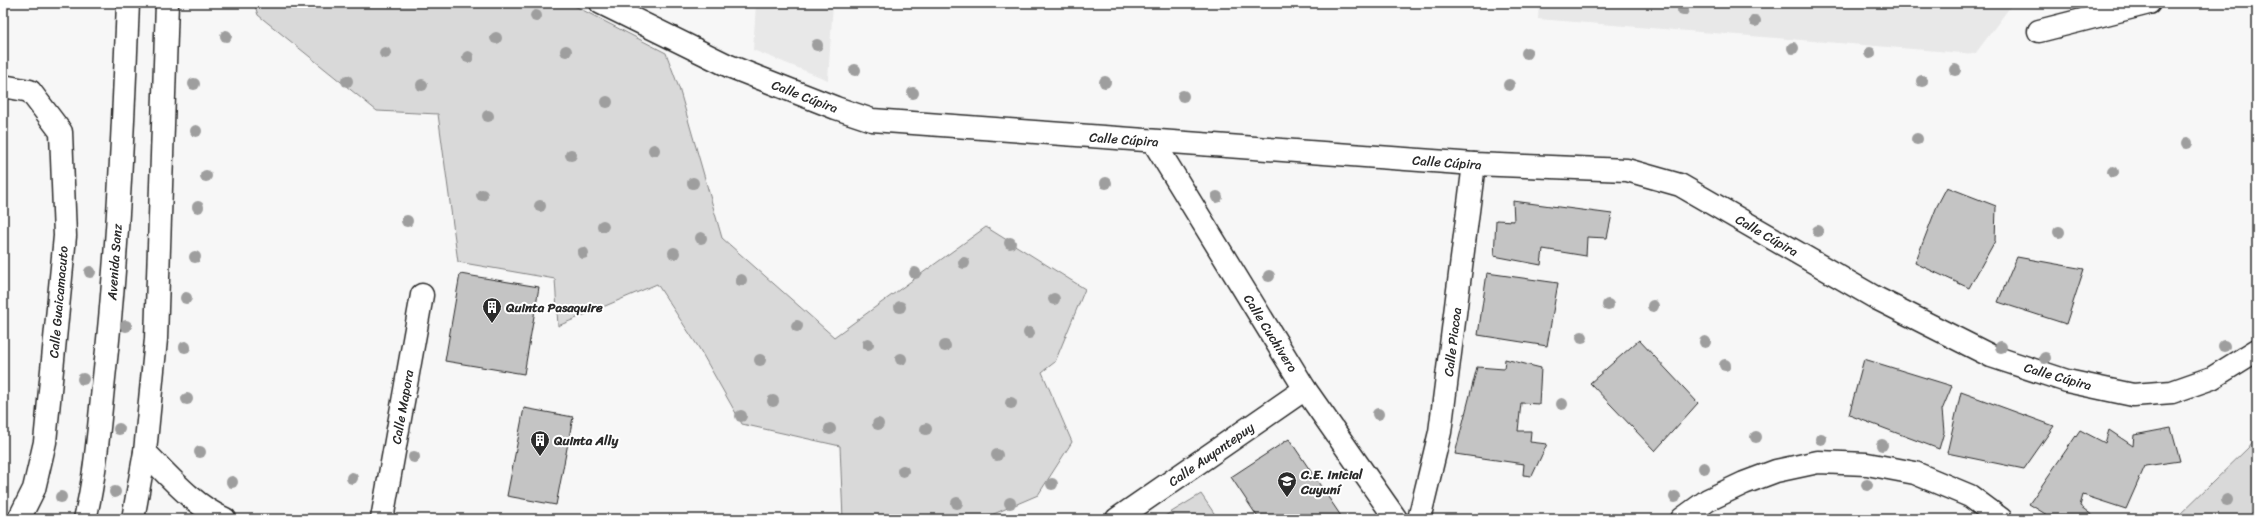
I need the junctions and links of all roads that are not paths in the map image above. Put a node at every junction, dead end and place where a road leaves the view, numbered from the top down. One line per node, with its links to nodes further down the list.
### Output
1 (128, 3): 14 (street, Avenida Sanz)
2 (167, 3): 12 (street)
3 (601, 3): 7 (street, Calle Cúpira)
4 (2149, 3): 5 (street)
5 (2039, 31)
6 (3, 86): 13 (street, Calle Guaicamacuto)
7 (1153, 141): 8 (street, Calle Cúpira); 11 (street, Calle Cuchivero)
8 (1474, 164): 10 (street, Calle Cúpira); 20 (street, Calle Piacoa)
9 (422, 295): 17 (street, Calle Mapora)
10 (2257, 350)
11 (1305, 389): 18 (street, Calle Auyantepuy); 19 (street, Calle Cuchivero)
12 (145, 452): 15 (street); 16 (street)
13 (19, 519)
14 (85, 519)
15 (133, 519)
16 (225, 519)
17 (382, 519)
18 (1116, 519)
19 (1396, 519)
20 (1419, 519)
21 (1682, 519): 22 (street)
22 (2001, 519)

